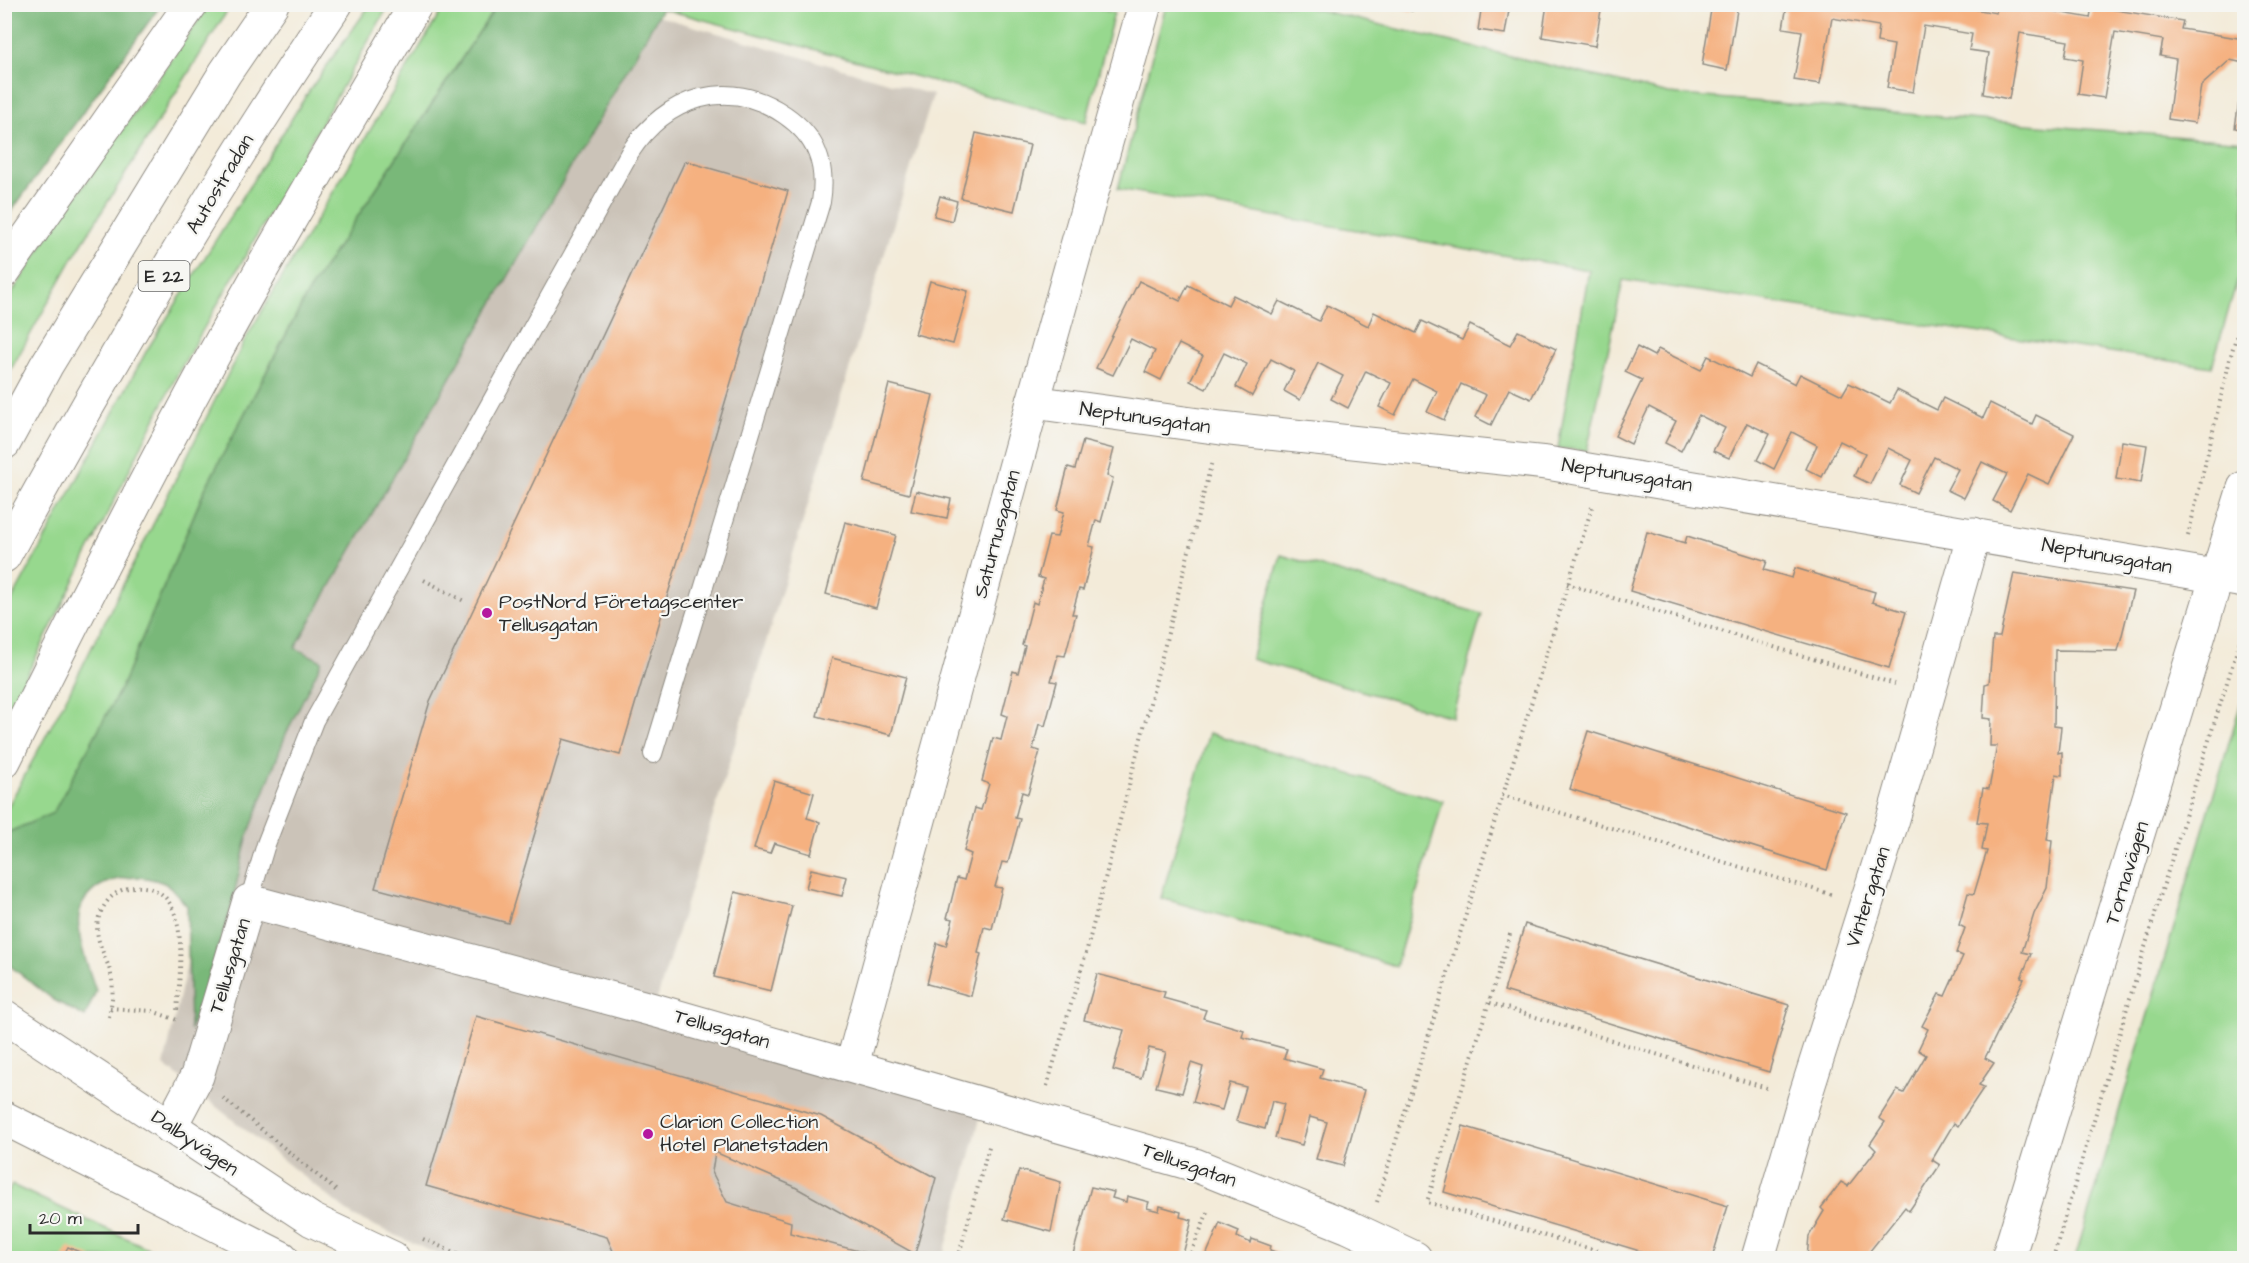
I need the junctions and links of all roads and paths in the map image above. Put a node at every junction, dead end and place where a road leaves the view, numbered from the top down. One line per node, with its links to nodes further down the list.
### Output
1 (190, 4): 6 (main road)
2 (272, 4): 10 (main road, E 22)
3 (336, 4): 14 (main road, Autostradan / E 22)
4 (416, 4): 23 (main road)
5 (1145, 4): 8 (main road, Saturnusgatan)
6 (4, 271)
7 (2244, 310): 16 (path)
8 (1033, 402): 9 (main road, Neptunusgatan); 32 (main road, Saturnusgatan)
9 (1221, 428): 11 (main road, Neptunusgatan); 36 (path)
10 (4, 443)
11 (1603, 472): 13 (main road, Neptunusgatan); 18 (path)
12 (2244, 488): 17 (main road, Tornavägen)
13 (1974, 534): 16 (main road, Neptunusgatan); 21 (main road, Vintergatan)
14 (4, 556)
15 (398, 567): 19 (path); 22 (lane); 25 (lane)
16 (2180, 569): 17 (main road, Neptunusgatan)
17 (2231, 578): 50 (main road, Tornavägen)
18 (1568, 584): 21 (path); 24 (path)
19 (466, 602)
20 (2244, 628): 51 (path)
21 (1928, 693): 26 (main road, Vintergatan)
22 (653, 754)
23 (4, 761)
24 (1502, 795): 26 (path); 41 (path)
25 (249, 901): 32 (main road, Tellusgatan); 37 (main road, Tellusgatan)
26 (1866, 905): 33 (main road, Vintergatan)
27 (1510, 934): 28 (path)
28 (1490, 1003): 33 (path); 48 (path)
29 (110, 1008): 31 (path)
30 (4, 1016): 37 (main road, Dalbyvägen)
31 (177, 1020)
32 (852, 1065): 34 (main road, Tellusgatan)
33 (1804, 1100): 49 (main road, Vintergatan)
34 (1000, 1107): 36 (main road, Tellusgatan); 42 (path)
35 (4, 1118): 43 (main road)
36 (1038, 1118): 38 (main road, Tellusgatan)
37 (170, 1127): 44 (main road, Dalbyvägen)
38 (1223, 1176): 41 (main road, Tellusgatan); 46 (path)
39 (7, 1190): 40 (path)
40 (4, 1195)
41 (1367, 1236): 47 (main road, Tellusgatan)
42 (959, 1257): 45 (path)
43 (282, 1258)
44 (393, 1258)
45 (966, 1258)
46 (1189, 1258)
47 (1415, 1258)
48 (1623, 1258)
49 (1758, 1258)
50 (2008, 1258)
51 (2053, 1258)

